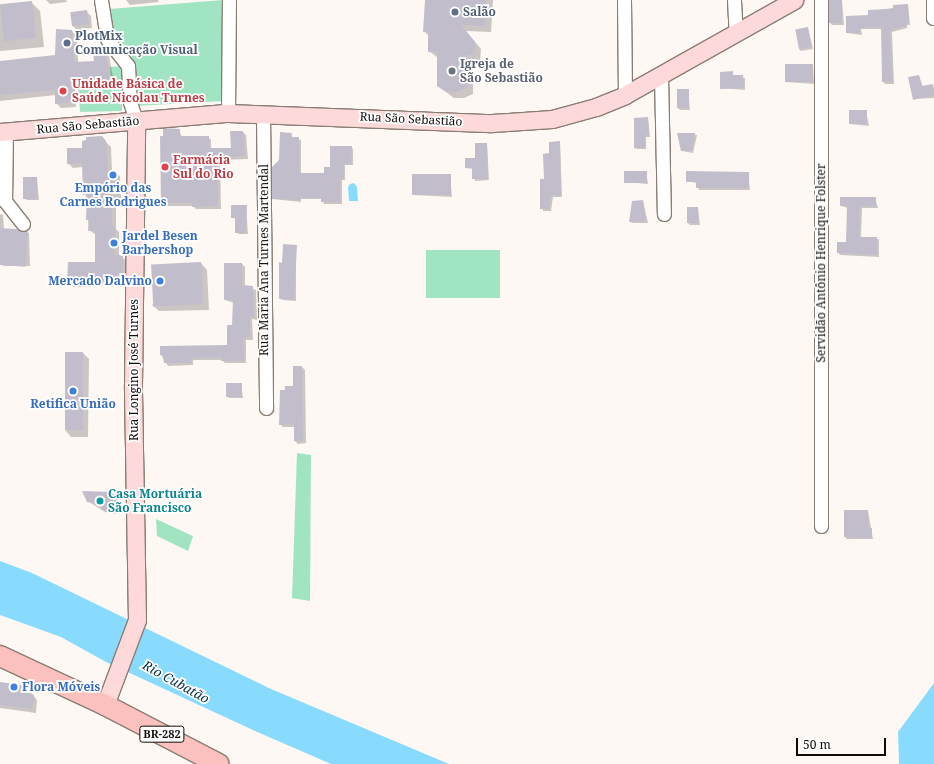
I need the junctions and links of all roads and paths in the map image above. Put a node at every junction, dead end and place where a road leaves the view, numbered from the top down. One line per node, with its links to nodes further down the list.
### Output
1 (101, 0): 14 (street)
2 (228, 0): 12 (street)
3 (624, 0): 11 (street)
4 (734, 0): 9 (street)
5 (794, 0): 9 (main road, Rua São Sebastião)
6 (820, 0): 19 (street, Servidão Antônio Henrique Folster)
7 (933, 0): 8 (street)
8 (933, 18)
9 (736, 33): 10 (main road, Rua São Sebastião)
10 (661, 75): 11 (main road, Rua São Sebastião); 16 (street)
11 (625, 95): 13 (main road, Rua São Sebastião)
12 (228, 113): 13 (main road, Rua São Sebastião); 14 (main road, Rua São Sebastião)
13 (263, 113): 18 (street, Rua Maria Ana Turnes Martendal)
14 (136, 121): 15 (main road, Rua São Sebastião); 21 (main road, Rua Longino José Turnes)
15 (3, 132): 17 (street)
16 (664, 214)
17 (23, 224)
18 (266, 408)
19 (821, 526)
20 (0, 656): 21 (highway, BR-282)
21 (105, 705): 22 (highway, BR-282)
22 (219, 764)

